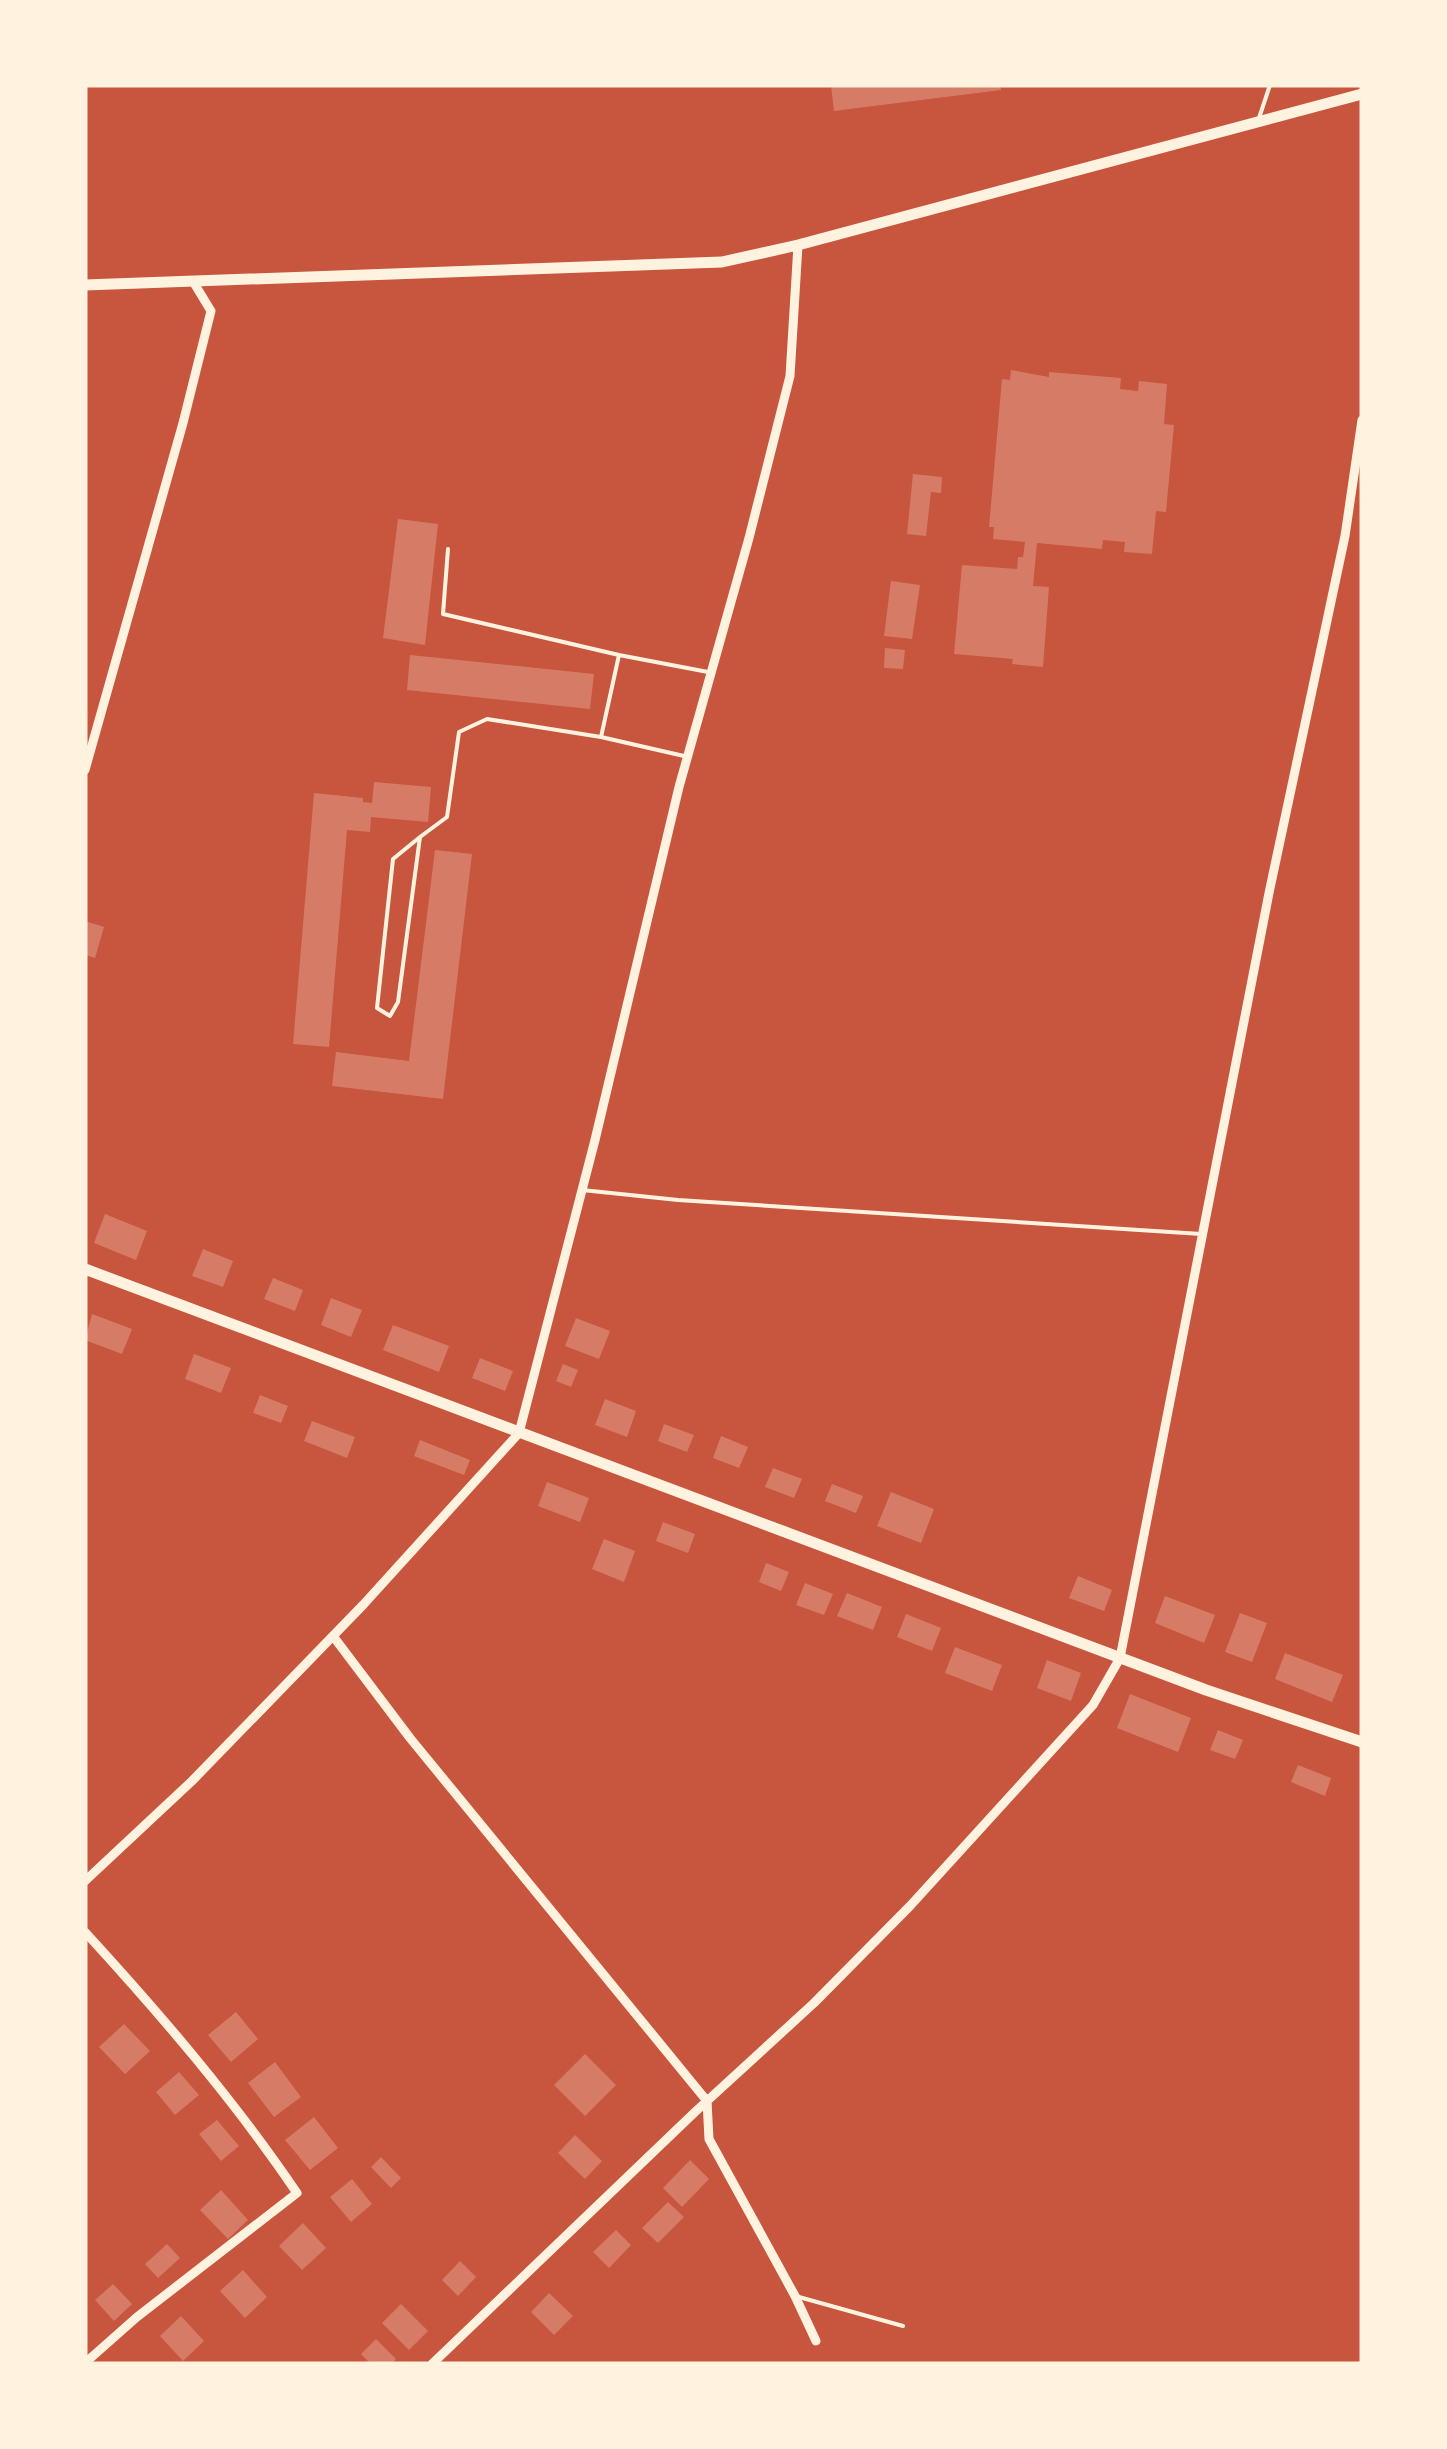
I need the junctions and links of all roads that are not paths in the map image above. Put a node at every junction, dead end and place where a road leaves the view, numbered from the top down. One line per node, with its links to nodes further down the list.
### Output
1 (1270, 85): 3 (lane)
2 (1362, 94): 3 (street)
3 (1258, 122): 4 (street)
4 (798, 245): 5 (street); 10 (street)
5 (194, 283): 6 (street); 13 (street)
6 (85, 284)
7 (1362, 420): 16 (street)
8 (448, 549): 9 (lane)
9 (619, 655): 10 (lane); 11 (lane)
10 (713, 673): 12 (street)
11 (601, 738): 12 (lane); 14 (lane)
12 (688, 757): 15 (street)
13 (85, 770)
14 (420, 836): 14 (lane)
15 (582, 1190): 16 (lane); 18 (street)
16 (1202, 1234): 20 (street)
17 (85, 1269): 18 (street)
18 (519, 1433): 19 (street); 20 (street)
19 (333, 1636): 22 (street); 24 (street)
20 (1120, 1658): 21 (street); 24 (street)
21 (1362, 1742)
22 (85, 1880)
23 (85, 1932): 28 (street)
24 (707, 2101): 25 (street); 29 (street)
25 (795, 2296): 26 (lane); 27 (street)
26 (903, 2326)
27 (816, 2342)
28 (85, 2363)
29 (432, 2364)

